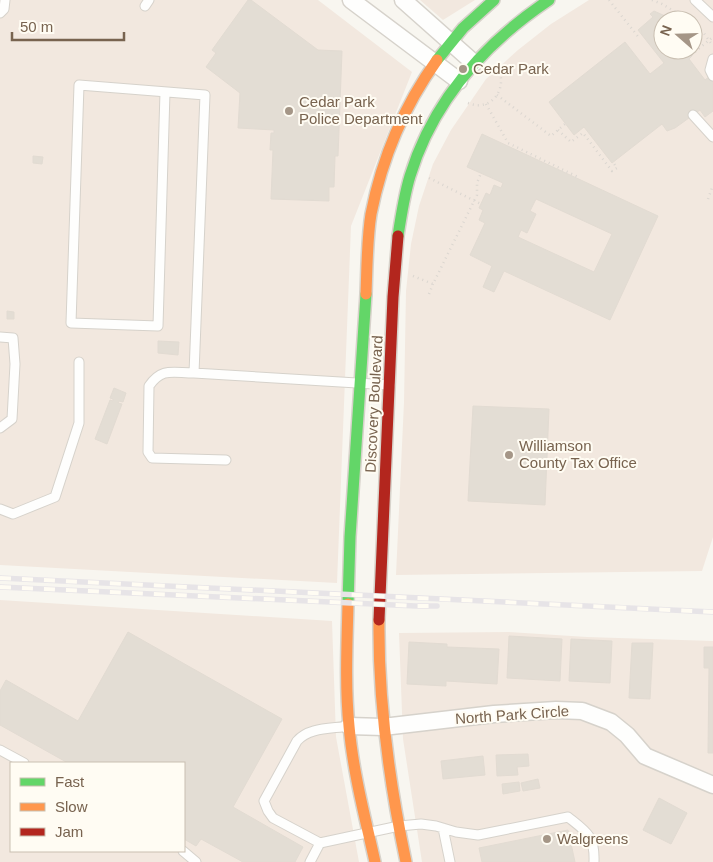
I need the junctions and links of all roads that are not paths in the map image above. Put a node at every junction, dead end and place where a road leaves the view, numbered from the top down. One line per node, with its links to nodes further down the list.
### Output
1 (5, 0): 7 (lane)
2 (351, 0): 11 (street)
3 (403, 0): 9 (street)
4 (494, 0): 9 (street, Discovery Boulevard)
5 (549, 0): 12 (street, Discovery Boulevard)
6 (695, 0): 8 (lane)
7 (0, 13)
8 (713, 17)
9 (451, 41): 11 (street, Discovery Boulevard); 12 (street)
10 (713, 59): 13 (lane)
11 (435, 62): 14 (street); 21 (street, Discovery Boulevard)
12 (474, 63): 14 (street, Discovery Boulevard)
13 (713, 76)
14 (460, 81): 22 (street, Discovery Boulevard)
15 (165, 92): 15 (lane); 20 (lane)
16 (693, 115): 17 (lane)
17 (713, 138)
18 (0, 337): 23 (lane)
19 (79, 362): 25 (lane)
20 (194, 373): 21 (lane); 24 (lane)
21 (360, 383): 22 (lane); 26 (street, Discovery Boulevard)
22 (390, 385): 27 (street, Discovery Boulevard)
23 (0, 428)
24 (226, 460)
25 (0, 509)
26 (349, 726): 27 (street, North Park Circle); 33 (street, Discovery Boulevard); 34 (lane)
27 (383, 727): 30 (street, North Park Circle); 31 (street, Discovery Boulevard)
28 (0, 750): 29 (lane)
29 (22, 762)
30 (713, 784)
31 (399, 826): 32 (lane); 33 (lane); 39 (street, Discovery Boulevard)
32 (443, 828): 40 (lane); 41 (lane)
33 (369, 832): 34 (lane); 38 (street, Discovery Boulevard)
34 (320, 843): 37 (lane)
35 (184, 852): 36 (lane)
36 (196, 862)
37 (310, 862)
38 (375, 862)
39 (406, 862)
40 (450, 862)
41 (594, 862)

